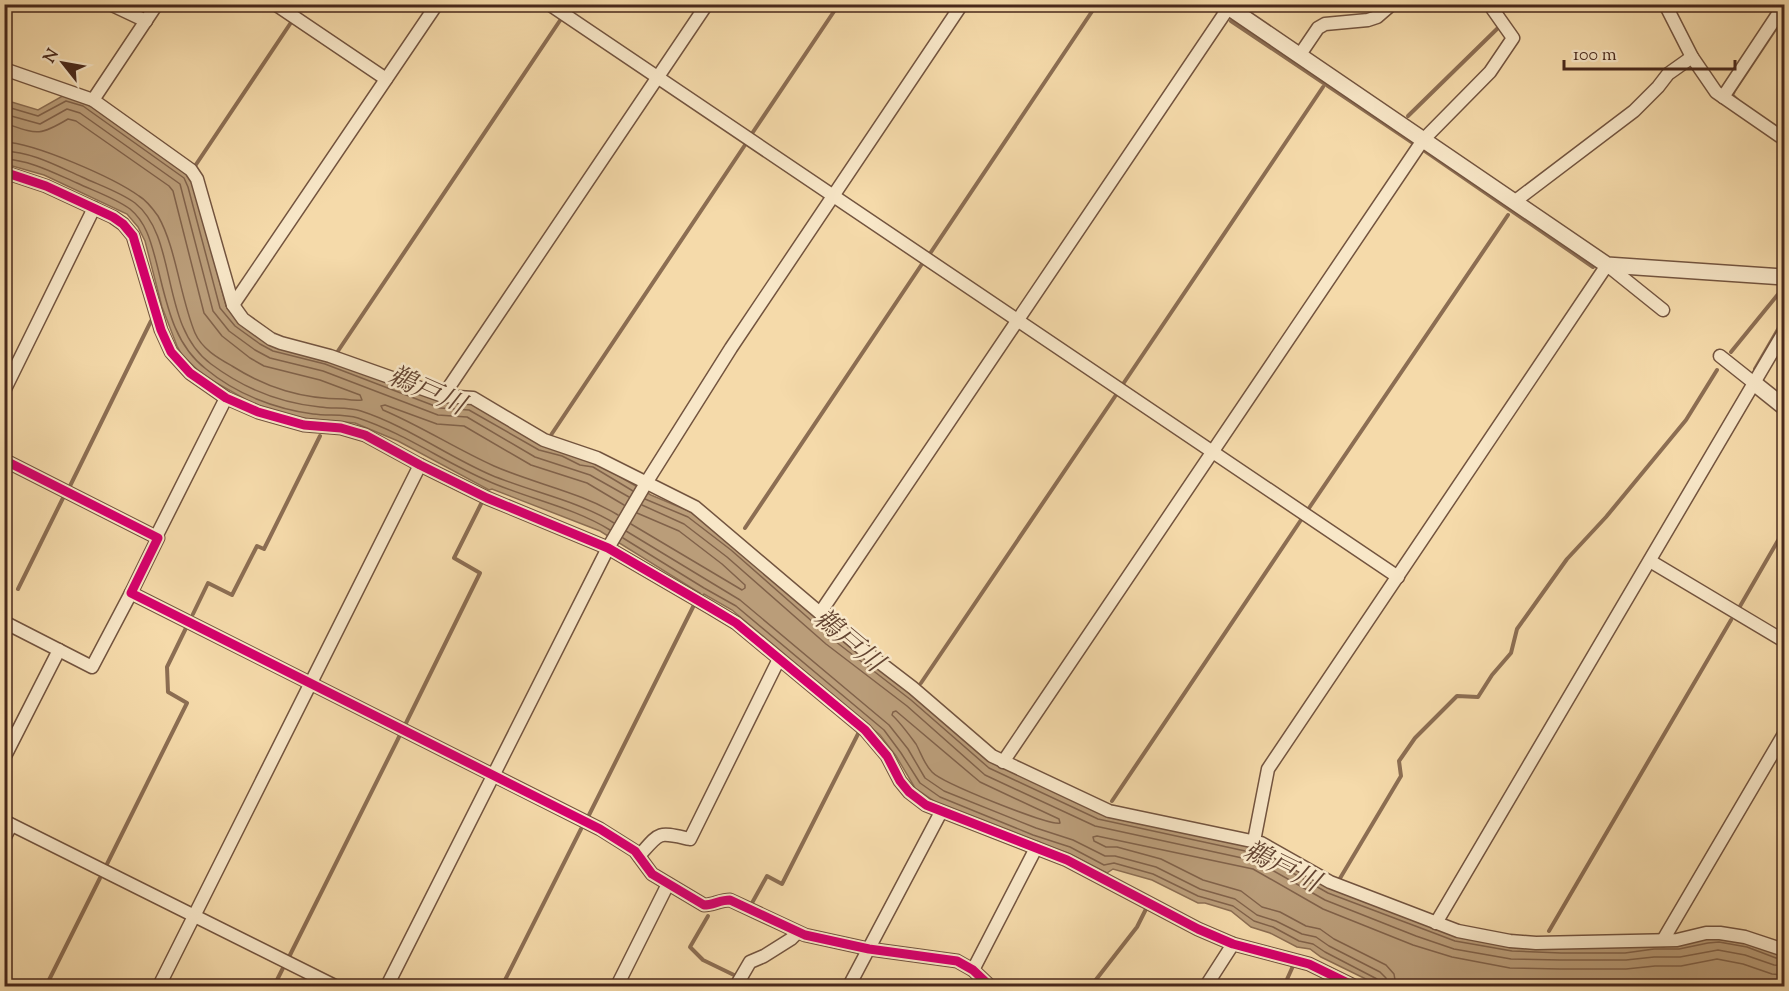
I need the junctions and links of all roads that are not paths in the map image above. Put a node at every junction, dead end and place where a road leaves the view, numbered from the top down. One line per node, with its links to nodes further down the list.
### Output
1 (110, 4): 13 (street)
2 (157, 4): 13 (street)
3 (275, 4): 18 (street)
4 (437, 4): 18 (street)
5 (549, 4): 17 (street)
6 (707, 4): 17 (street)
7 (962, 4): 24 (street)
8 (1392, 4): 14 (street)
9 (1489, 4): 22 (street)
10 (1665, 4): 15 (street)
11 (1785, 5): 19 (street)
12 (1228, 6): 14 (street); 31 (street)
13 (146, 21): 20 (street)
14 (1299, 56): 22 (street)
15 (1692, 57): 19 (street); 25 (street)
16 (4, 69): 20 (street)
17 (657, 78): 24 (street); 36 (street)
18 (386, 79): 29 (street)
19 (1723, 97): 21 (street)
20 (93, 100): 29 (street)
21 (1785, 139)
22 (1423, 140): 25 (street); 39 (street)
23 (4, 172): 26 (street)
24 (832, 195): 31 (street); 42 (street)
25 (1514, 202): 27 (street)
26 (94, 208): 35 (street); 37 (street)
27 (1607, 265): 28 (street); 30 (street); 46 (street)
28 (1785, 277)
29 (233, 305): 36 (street)
30 (1663, 310)
31 (1018, 320): 39 (street); 48 (street)
32 (1785, 332): 34 (street)
33 (1720, 356): 34 (street)
34 (1754, 383): 38 (street); 45 (street)
35 (4, 391)
36 (443, 396): 42 (street)
37 (226, 398): 41 (street); 43 (street)
38 (1785, 407)
39 (1213, 452): 46 (street); 56 (street)
40 (4, 460): 43 (street)
41 (420, 465): 44 (street); 53 (street)
42 (645, 485): 44 (street); 48 (street)
43 (156, 537): 47 (street)
44 (609, 546): 52 (street); 57 (street)
45 (1650, 561): 50 (street); 66 (street)
46 (1398, 577): 61 (street)
47 (130, 593): 51 (street); 53 (street)
48 (820, 613): 56 (street)
49 (4, 622): 51 (street)
50 (1785, 640)
51 (59, 650): 55 (street)
52 (779, 659): 58 (street); 63 (street)
53 (311, 683): 57 (street); 65 (street)
54 (1785, 734): 68 (street)
55 (4, 758)
56 (1003, 762): 61 (street)
57 (493, 774): 63 (street); 75 (street)
58 (941, 812): 62 (street); 70 (street)
59 (8, 823): 60 (street); 65 (street)
60 (4, 839)
61 (1254, 842): 66 (street)
62 (1036, 848): 69 (street); 72 (street)
63 (639, 856): 64 (street)
64 (668, 884): 67 (street); 76 (street)
65 (194, 916): 73 (street); 74 (street)
66 (1436, 923): 68 (street)
67 (797, 933): 70 (street); 77 (street)
68 (1663, 940): 71 (street)
69 (1233, 944): 80 (street); 81 (street)
70 (869, 949): 72 (street); 78 (street)
71 (1785, 950)
72 (973, 970): 79 (street)
73 (159, 987)
74 (335, 987)
75 (387, 987)
76 (617, 987)
77 (736, 987)
78 (849, 987)
79 (990, 987)
80 (1206, 987)
81 (1354, 987)

